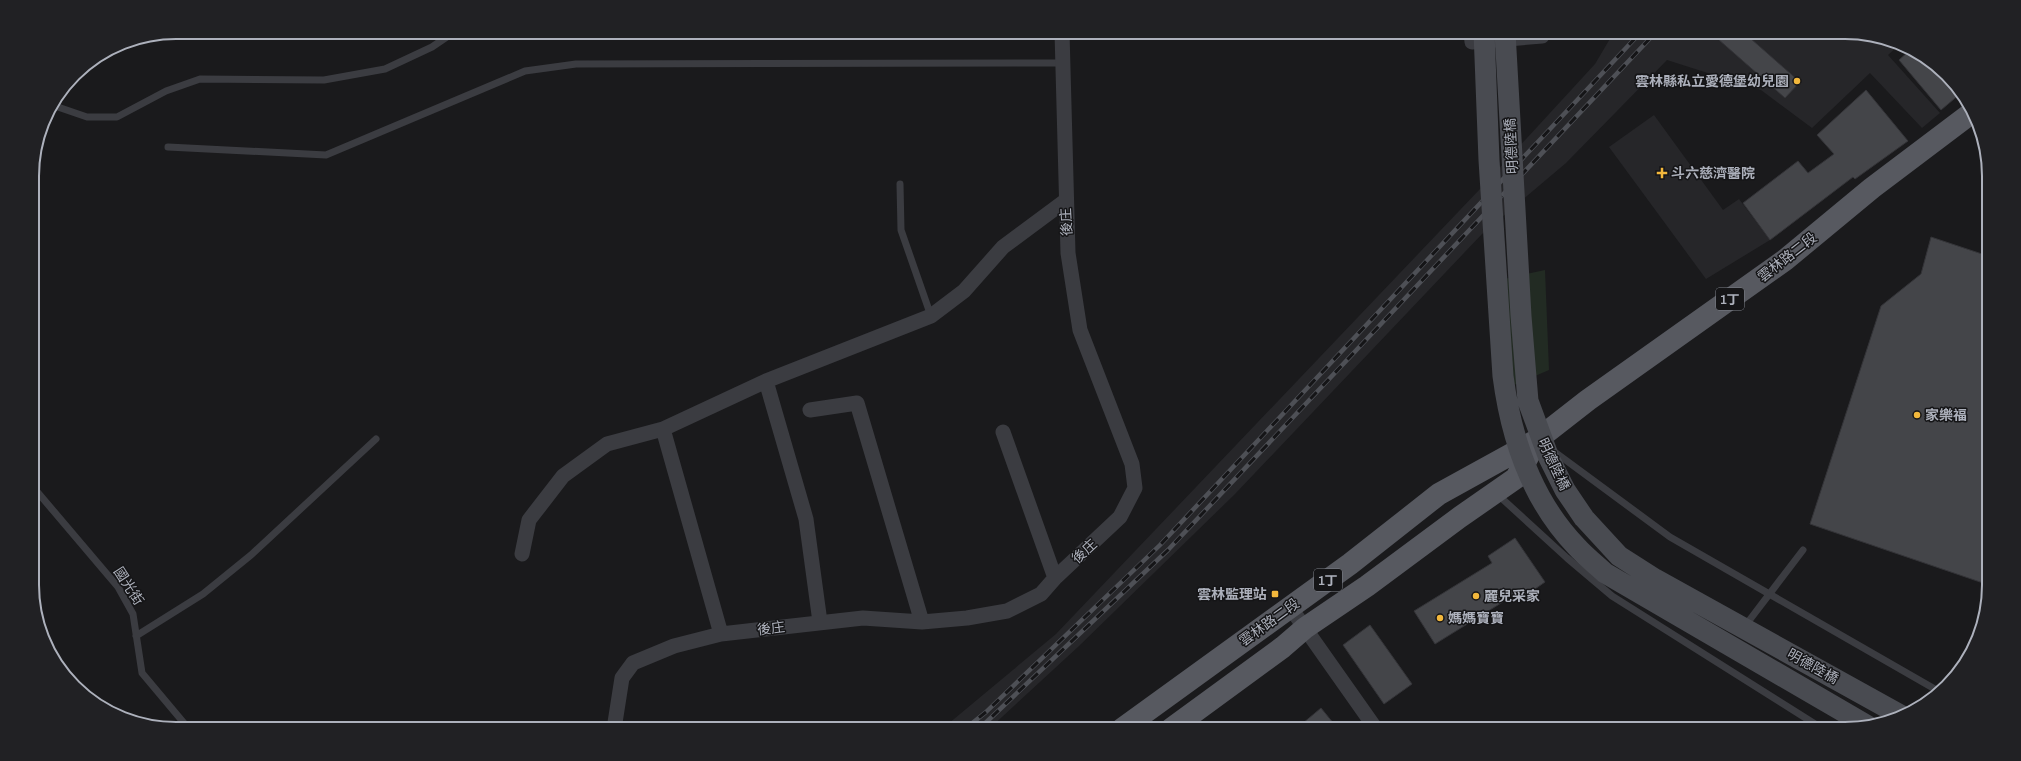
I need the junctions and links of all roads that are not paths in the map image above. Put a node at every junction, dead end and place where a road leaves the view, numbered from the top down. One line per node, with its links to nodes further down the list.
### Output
1 (444, 39): 8 (lane)
2 (1062, 39): 7 (street, 後庄)
3 (1472, 39): 6 (street)
4 (1484, 39): 37 (main road, 明德陸橋, bridge)
5 (1505, 39): 36 (main road, 明德陸橋, bridge)
6 (1507, 39)
7 (1062, 63): 10 (lane); 12 (street, 後庄)
8 (57, 107)
9 (1968, 115): 19 (main road, 雲林路二段 / 1丁)
10 (168, 147)
11 (900, 184): 13 (lane)
12 (1065, 201): 13 (street); 24 (street, 後庄)
13 (931, 316): 14 (street)
14 (766, 381): 16 (street); 27 (street)
15 (810, 410): 28 (street)
16 (663, 429): 23 (street); 30 (street)
17 (1003, 432): 24 (street)
18 (376, 439): 31 (lane)
19 (1538, 439): 20 (main road, 雲林路二段 / 1丁); 25 (lane); 26 (main road, 雲林路二段 / 1丁)
20 (1495, 493): 29 (main road, 雲林路二段 / 1丁); 34 (lane)
21 (39, 494): 31 (lane, 國光街)
22 (1803, 550): 25 (lane)
23 (522, 554)
24 (1055, 578): 28 (street, 後庄)
25 (1771, 594): 32 (lane); 35 (lane)
26 (1290, 607): 29 (street); 40 (main road, 雲林路二段 / 1丁)
27 (820, 622): 28 (street, 後庄); 30 (street, 後庄)
28 (922, 622)
29 (1305, 628): 41 (main road, 雲林路二段 / 1丁); 42 (street)
30 (721, 634): 39 (street, 後庄)
31 (136, 636): 38 (lane, 國光街)
32 (1727, 649)
33 (1722, 656): 34 (lane)
34 (1718, 662): 43 (lane)
35 (1935, 689)
36 (1895, 712)
37 (1859, 721)
38 (183, 722)
39 (615, 722)
40 (1132, 722)
41 (1181, 722)
42 (1371, 722)
43 (1812, 722)

